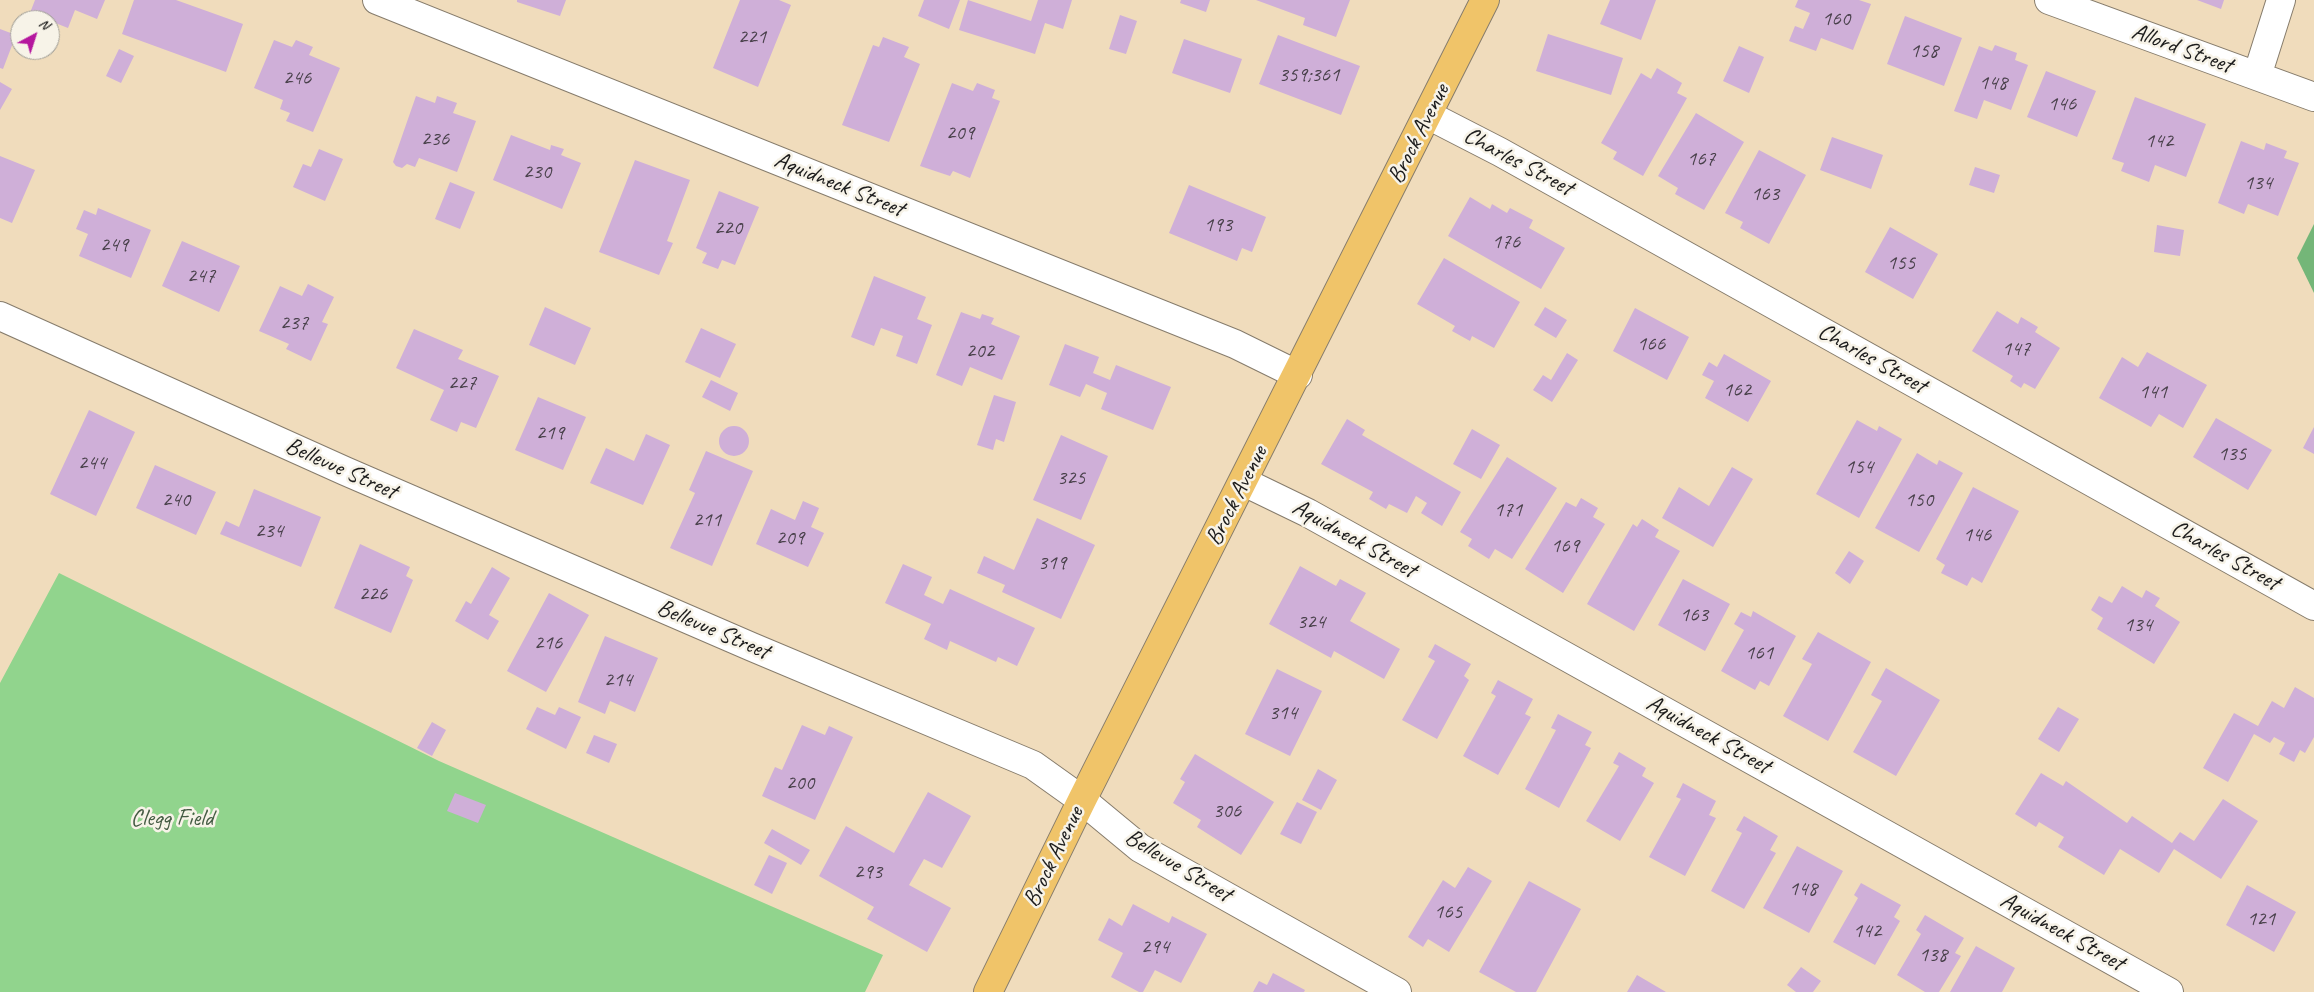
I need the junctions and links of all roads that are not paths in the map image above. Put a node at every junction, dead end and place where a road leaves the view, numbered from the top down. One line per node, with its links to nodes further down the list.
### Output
1 (377, 0): 9 (street, Aquidneck Street)
2 (1486, 0): 7 (main road, Brock Avenue)
3 (2049, 0): 5 (street, Allord Street)
4 (2282, 0): 5 (street)
5 (2257, 76): 6 (street, Allord Street)
6 (2314, 97)
7 (1428, 115): 9 (main road, Brock Avenue); 11 (street, Charles Street)
8 (0, 316): 12 (street, Bellevue Street)
9 (1298, 375): 10 (main road, Brock Avenue)
10 (1244, 482): 12 (main road, Brock Avenue); 15 (street, Aquidneck Street)
11 (2314, 606)
12 (1082, 800): 13 (main road, Brock Avenue); 14 (street, Bellevue Street)
13 (988, 992)
14 (1397, 992)
15 (2170, 992)

